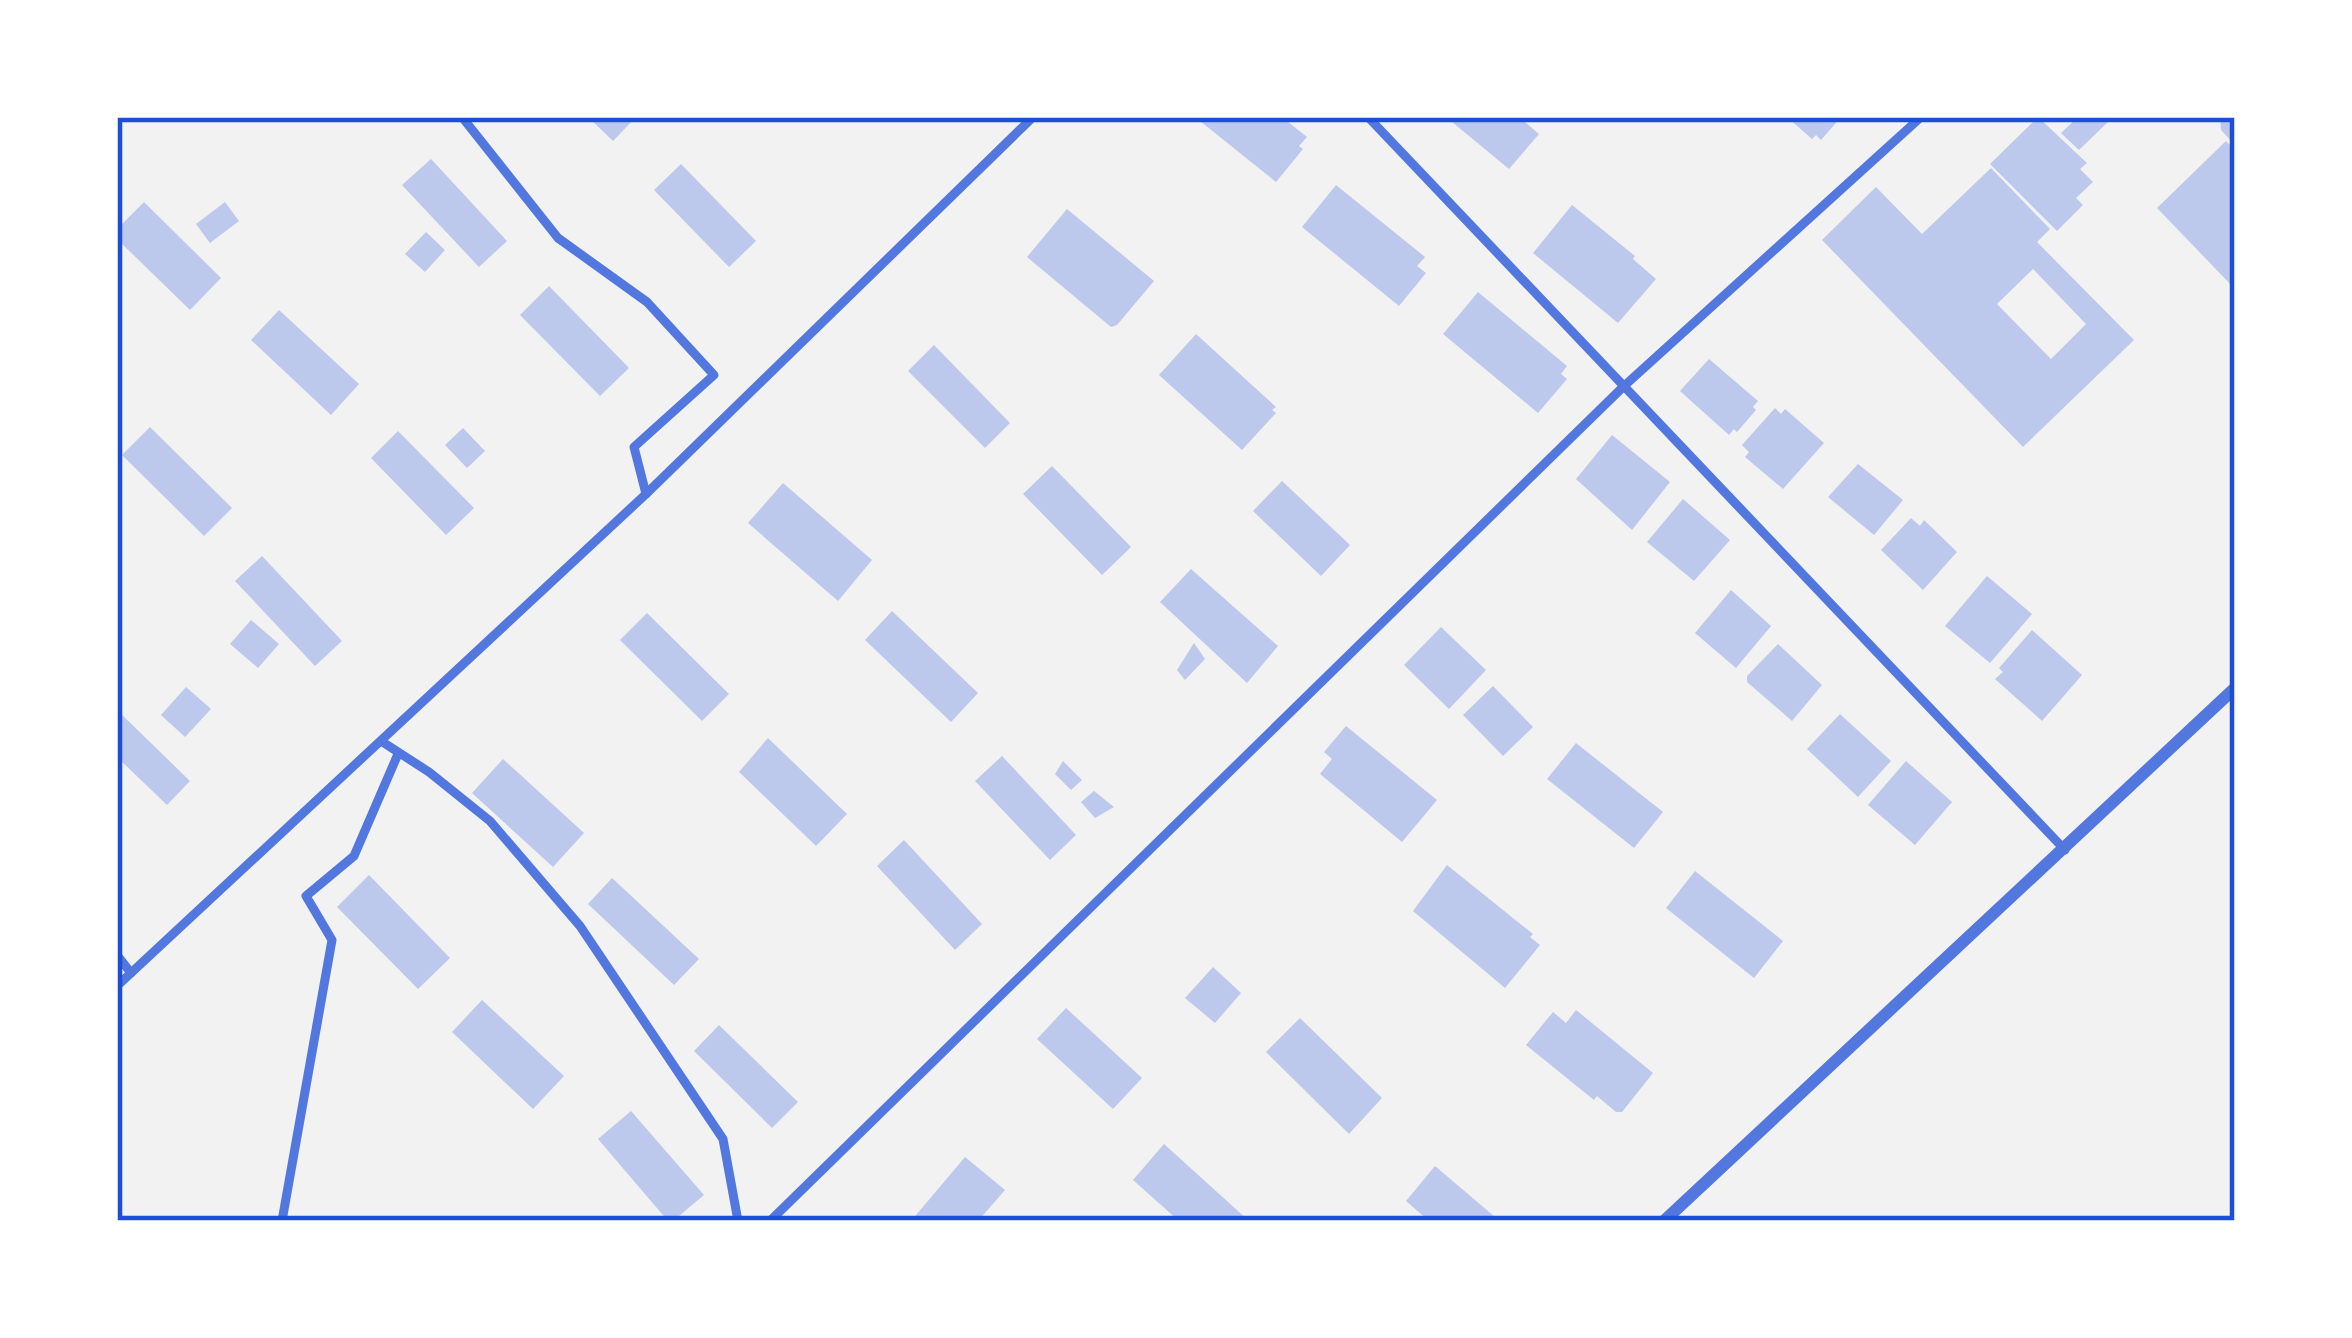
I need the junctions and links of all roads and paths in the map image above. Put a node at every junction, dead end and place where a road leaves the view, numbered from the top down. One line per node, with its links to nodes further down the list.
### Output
1 (462, 117): 6 (lane)
2 (1034, 117): 6 (lane)
3 (1368, 117): 5 (lane)
4 (1921, 117): 5 (lane)
5 (1623, 387): 10 (lane); 16 (lane)
6 (646, 494): 8 (lane)
7 (2235, 688): 10 (street)
8 (381, 741): 9 (lane); 12 (lane)
9 (398, 754): 14 (lane); 15 (lane)
10 (2065, 850): 17 (street)
11 (117, 955): 12 (lane)
12 (131, 973): 13 (lane)
13 (117, 986)
14 (282, 1221)
15 (738, 1221)
16 (770, 1221)
17 (1664, 1221)

